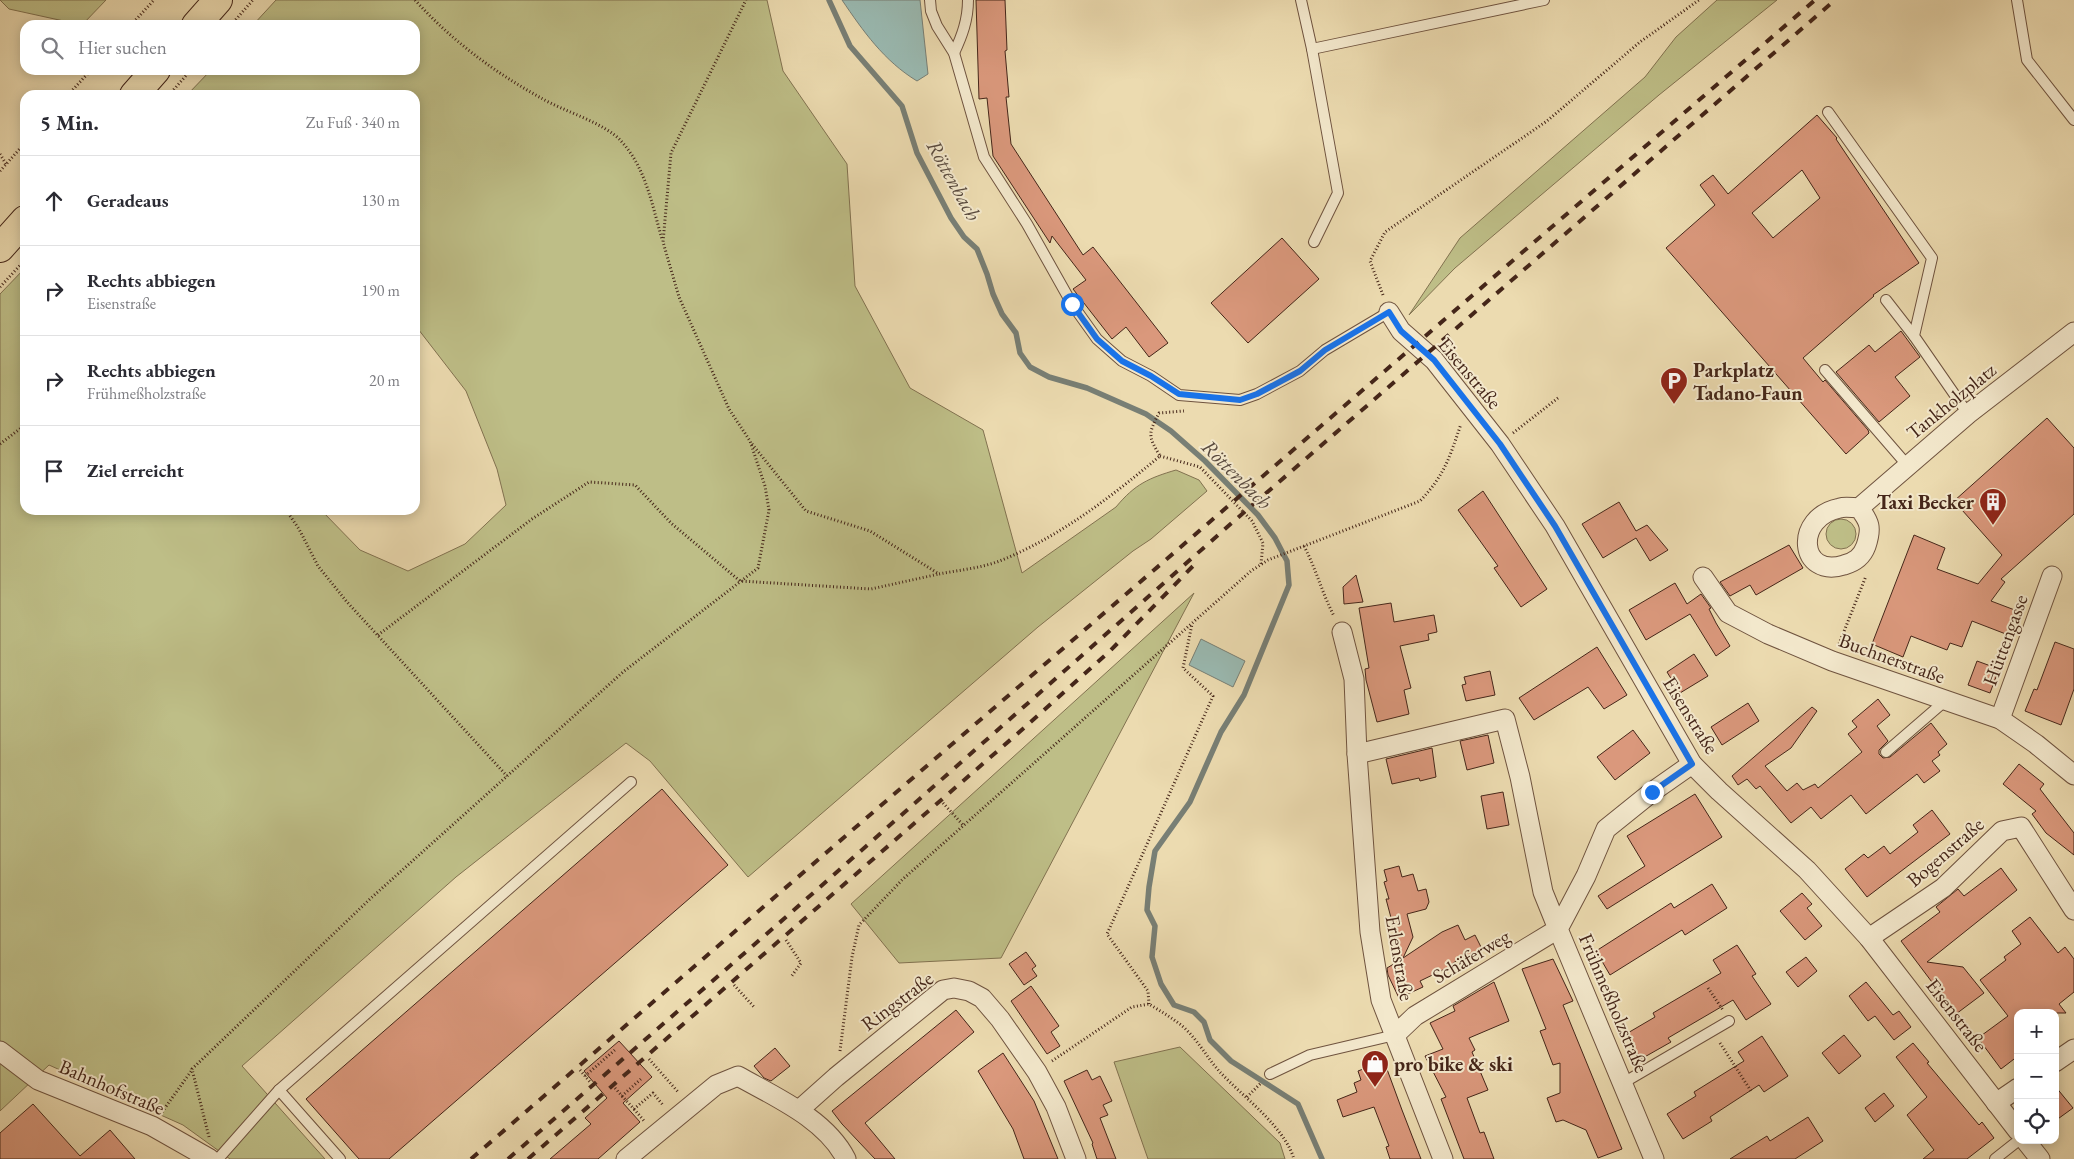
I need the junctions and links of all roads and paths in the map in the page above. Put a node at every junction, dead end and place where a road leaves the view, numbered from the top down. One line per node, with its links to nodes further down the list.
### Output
1 (154, 0): 12 (path)
2 (218, 0): 13 (main road)
3 (253, 0): 14 (path)
4 (415, 0): 30 (path)
5 (746, 0): 30 (path)
6 (930, 0): 16 (lane)
7 (968, 0): 16 (lane)
8 (1301, 0): 15 (lane)
9 (1544, 0): 15 (lane)
10 (1699, 0): 36 (path)
11 (2017, 0): 24 (lane)
12 (136, 20)
13 (200, 20)
14 (235, 20)
15 (1312, 49): 31 (lane)
16 (954, 53): 36 (lane)
17 (86, 75): 20 (path)
18 (152, 75): 21 (main road)
19 (187, 75): 22 (path)
20 (73, 90)
21 (138, 90)
22 (173, 90)
23 (1828, 112): 38 (lane)
24 (2074, 120)
25 (20, 149): 27 (path)
26 (0, 154): 27 (path)
27 (6, 164): 28 (path)
28 (0, 171)
29 (20, 226): 32 (main road)
30 (663, 242): 46 (path)
31 (1314, 242)
32 (0, 248)
33 (20, 265): 34 (path)
34 (0, 287)
35 (1886, 300): 38 (lane)
36 (1389, 312): 41 (street, Eisenstraße)
37 (2074, 332): 42 (street, Tankholzplatz)
38 (1914, 336): 42 (lane)
39 (1825, 370): 49 (lane)
40 (1558, 398): 45 (path)
41 (1468, 404): 52 (path); 67 (street, Eisenstraße)
42 (1968, 414): 49 (street, Tankholzplatz)
43 (1158, 417): 48 (path)
44 (20, 429): 47 (path)
45 (1514, 433)
46 (750, 441): 55 (path); 58 (path)
47 (0, 444)
48 (1160, 456): 54 (path); 55 (path)
49 (1908, 466): 50 (street, Tankholzplatz)
50 (1859, 508): 53 (street); 53 (street)
51 (289, 515): 61 (path)
52 (1304, 546): 54 (path); 60 (path)
53 (1863, 554): 62 (path)
54 (1261, 564): 59 (path)
55 (939, 574): 58 (path)
56 (2052, 576): 64 (street, Hüttengasse)
57 (1704, 577): 62 (street, Buchnerstraße)
58 (740, 581): 61 (path); 69 (path)
59 (1193, 623): 72 (path); 79 (path)
60 (1342, 632): 66 (street, Erlenstraße)
61 (378, 635): 69 (path)
62 (1832, 661): 63 (street, Buchnerstraße)
63 (1945, 701): 64 (street, Buchnerstraße); 65 (lane)
64 (2000, 719): 68 (street, Buchnerstraße)
65 (1886, 752)
66 (1357, 754): 74 (street); 82 (street, Erlenstraße)
67 (1692, 764): 74 (street, Frühmeßholzstraße); 75 (street, Eisenstraße)
68 (2074, 775)
69 (507, 776): 89 (path)
70 (631, 782): 100 (lane)
71 (943, 803): 72 (path)
72 (963, 826): 94 (path)
73 (2074, 910): 75 (street, Bogenstraße)
74 (1558, 930): 82 (street, Schäferweg); 97 (street, Frühmeßholzstraße)
75 (1869, 938): 106 (street, Eisenstraße)
76 (786, 940): 77 (path)
77 (791, 977)
78 (734, 985): 80 (path)
79 (1149, 1004): 91 (path); 105 (path)
80 (755, 1008)
81 (1729, 1020): 97 (lane)
82 (1395, 1035): 92 (lane); 122 (street, Erlenstraße)
83 (1717, 1038): 101 (path)
84 (616, 1049): 93 (path)
85 (2074, 1049): 88 (street)
86 (0, 1051): 111 (street, Bahnhofstraße)
87 (649, 1059): 104 (path)
88 (2059, 1059)
89 (192, 1069): 111 (path); 115 (path)
90 (580, 1070): 93 (path)
91 (1037, 1072): 94 (street, Ringstraße); 120 (street, Ringstraße)
92 (1270, 1074)
93 (585, 1076): 96 (path)
94 (836, 1077): 109 (street, Ringstraße)
95 (642, 1078): 103 (path)
96 (590, 1082)
97 (1623, 1083): 123 (street, Frühmeßholzstraße)
98 (615, 1088): 103 (path)
99 (1256, 1089): 105 (path)
100 (280, 1090): 116 (lane); 117 (lane)
101 (1751, 1091)
102 (2014, 1091): 106 (street)
103 (622, 1096): 107 (path)
104 (682, 1096)
105 (1247, 1097): 121 (path)
106 (1996, 1103): 112 (street, Eisenstraße)
107 (634, 1109): 108 (path); 110 (path)
108 (666, 1110)
109 (799, 1110): 118 (street); 119 (street)
110 (642, 1118)
111 (152, 1126): 115 (street, Bahnhofstraße)
112 (2014, 1126)
113 (2014, 1144): 124 (lane)
114 (2028, 1144): 125 (street)
115 (210, 1150)
116 (218, 1159)
117 (340, 1159)
118 (626, 1159)
119 (846, 1159)
120 (1076, 1159)
121 (1294, 1159)
122 (1443, 1159)
123 (1654, 1159)
124 (1996, 1159)
125 (2040, 1159)

